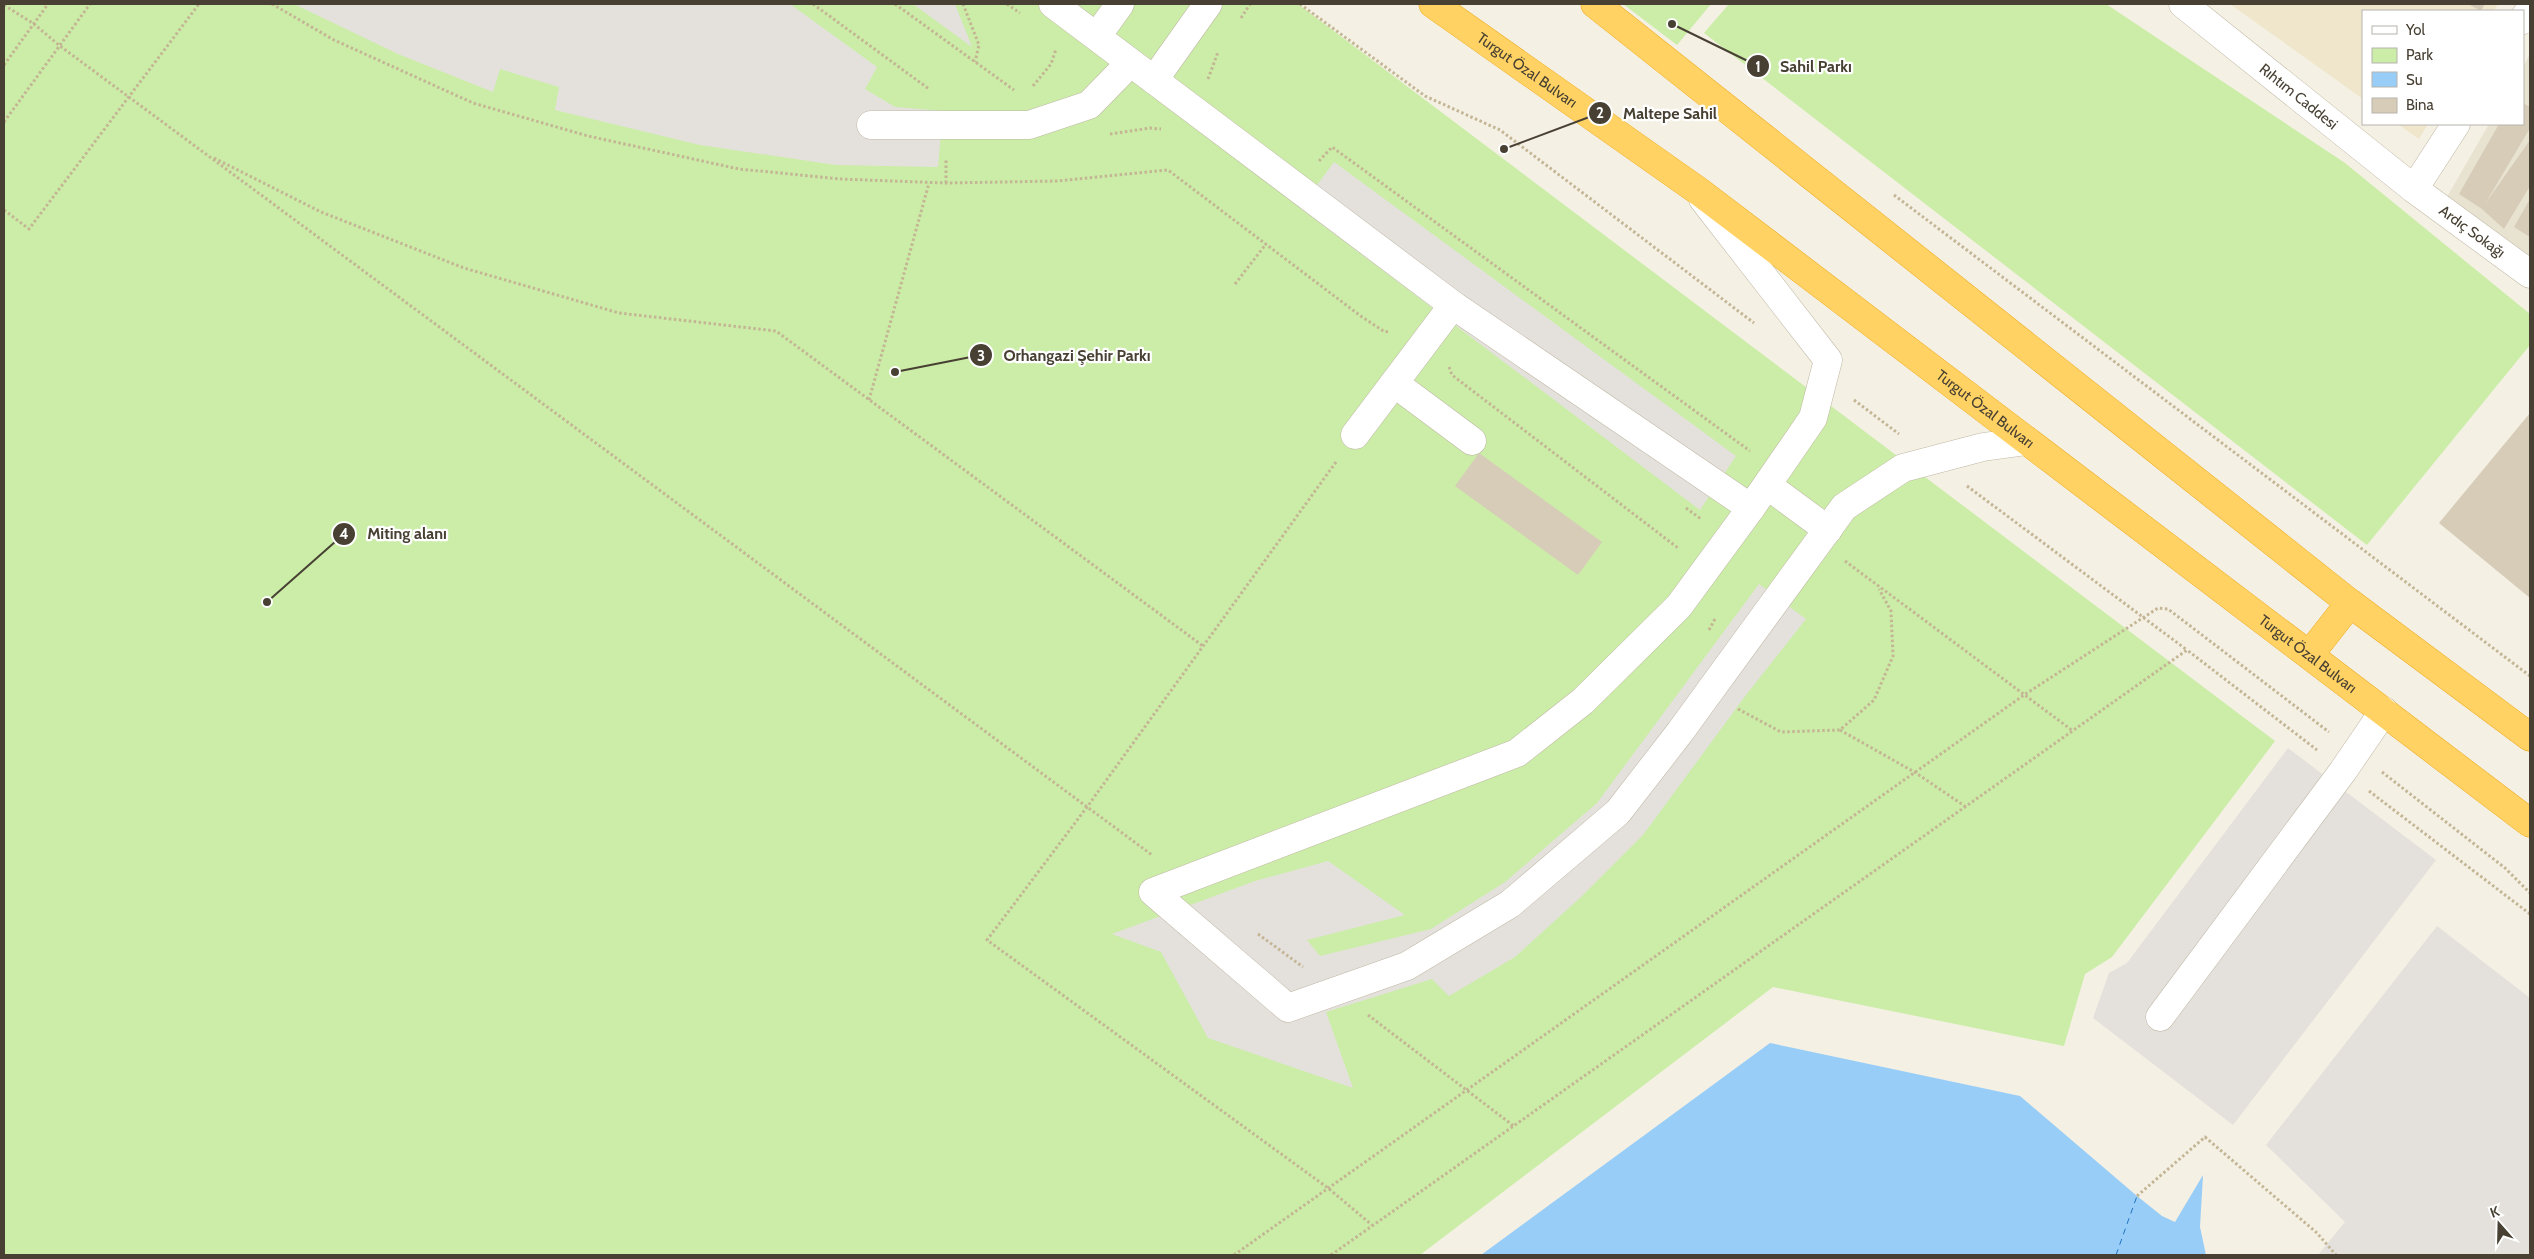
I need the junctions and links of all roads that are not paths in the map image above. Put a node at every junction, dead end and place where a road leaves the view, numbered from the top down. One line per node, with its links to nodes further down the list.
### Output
1 (1053, 4): 7 (street)
2 (1120, 4): 7 (street)
3 (1208, 4): 9 (street)
4 (1433, 4): 12 (highway, Turgut Özal Bulvarı)
5 (1595, 4): 23 (highway)
6 (2183, 4): 13 (street, Rıhtım Caddesi)
7 (1097, 36): 8 (street)
8 (1130, 63): 9 (street); 10 (street)
9 (1154, 80): 15 (street)
10 (871, 125)
11 (2455, 125): 13 (street)
12 (1696, 190): 19 (highway, Turgut Özal Bulvarı); 20 (street)
13 (2414, 190): 14 (street, Ardıç Sokağı)
14 (2530, 274)
15 (1453, 305): 16 (street); 21 (street)
16 (1394, 383): 17 (street); 18 (street)
17 (1355, 435)
18 (1472, 441)
19 (2027, 441): 22 (street); 24 (highway, Turgut Özal Bulvarı)
20 (1767, 485): 21 (street); 22 (street)
21 (1752, 508): 22 (street)
22 (1824, 536)
23 (2350, 603): 24 (highway); 26 (highway)
24 (2310, 654): 25 (highway, Turgut Özal Bulvarı)
25 (2384, 711): 27 (highway, Turgut Özal Bulvarı); 28 (street)
26 (2530, 737)
27 (2530, 823)
28 (2160, 1016)

